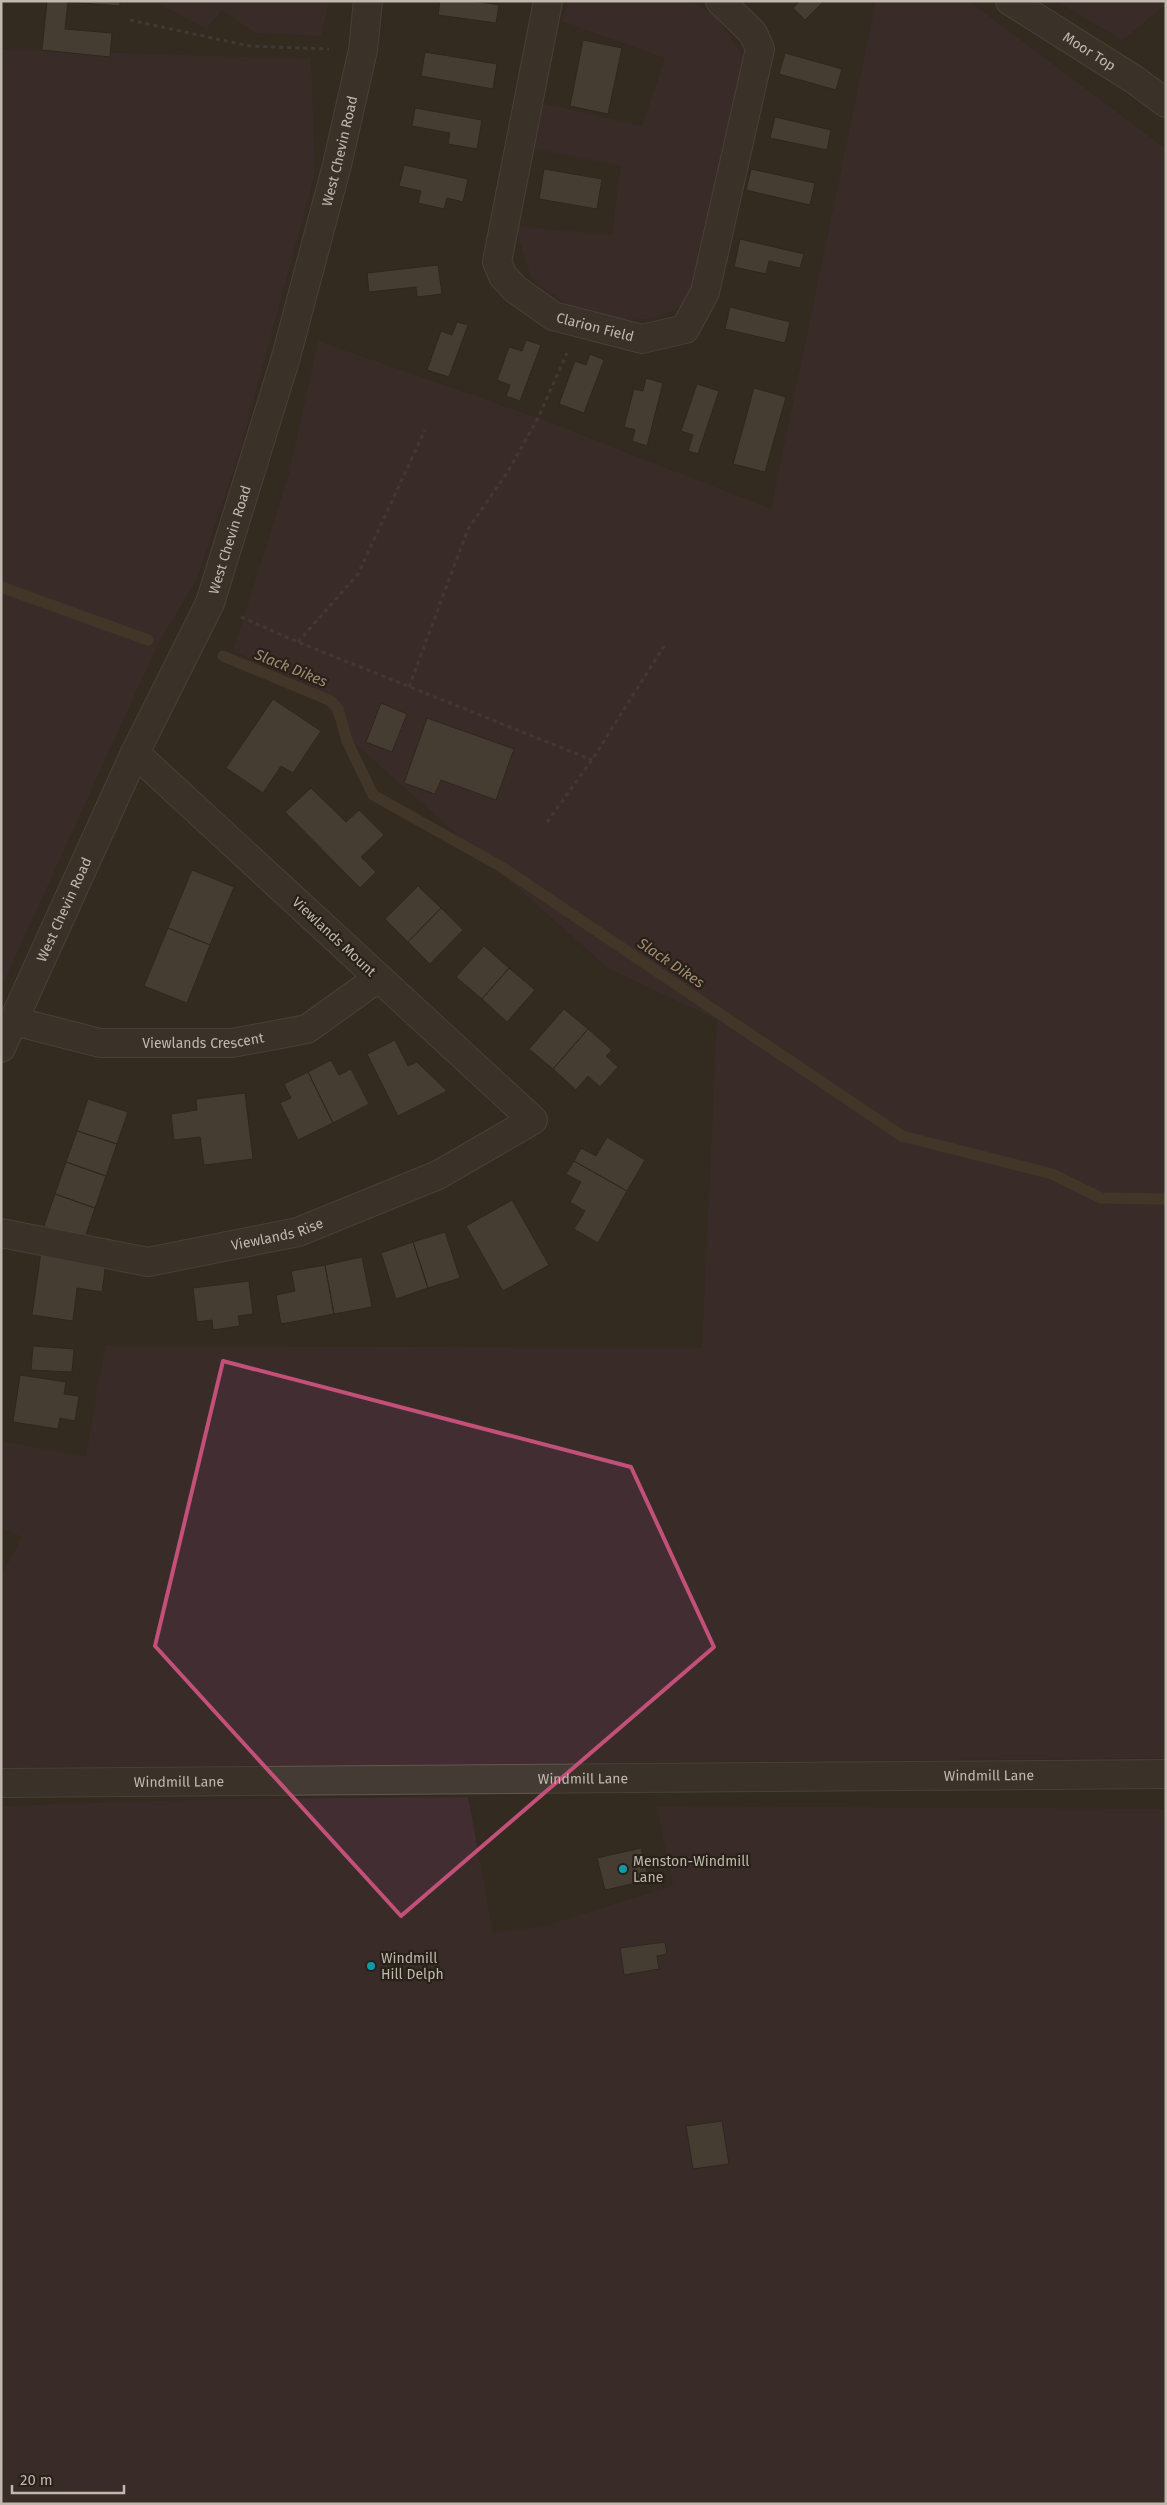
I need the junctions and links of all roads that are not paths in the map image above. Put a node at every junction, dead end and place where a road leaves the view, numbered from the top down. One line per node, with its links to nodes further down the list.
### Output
1 (368, 1): 6 (street, West Chevin Road)
2 (548, 1): 3 (street, Clarion Field)
3 (720, 1)
4 (1010, 1): 5 (street, Moor Top)
5 (1166, 103)
6 (135, 753): 7 (street, Viewlands Mount); 8 (street, West Chevin Road)
7 (378, 978): 8 (street, Viewlands Crescent); 10 (street, Viewlands Mount)
8 (14, 1021): 9 (street, West Chevin Road)
9 (1, 1048)
10 (533, 1120): 11 (street, Viewlands Rise)
11 (1, 1233)
12 (1166, 1774): 13 (street, Windmill Lane)
13 (1, 1784)

